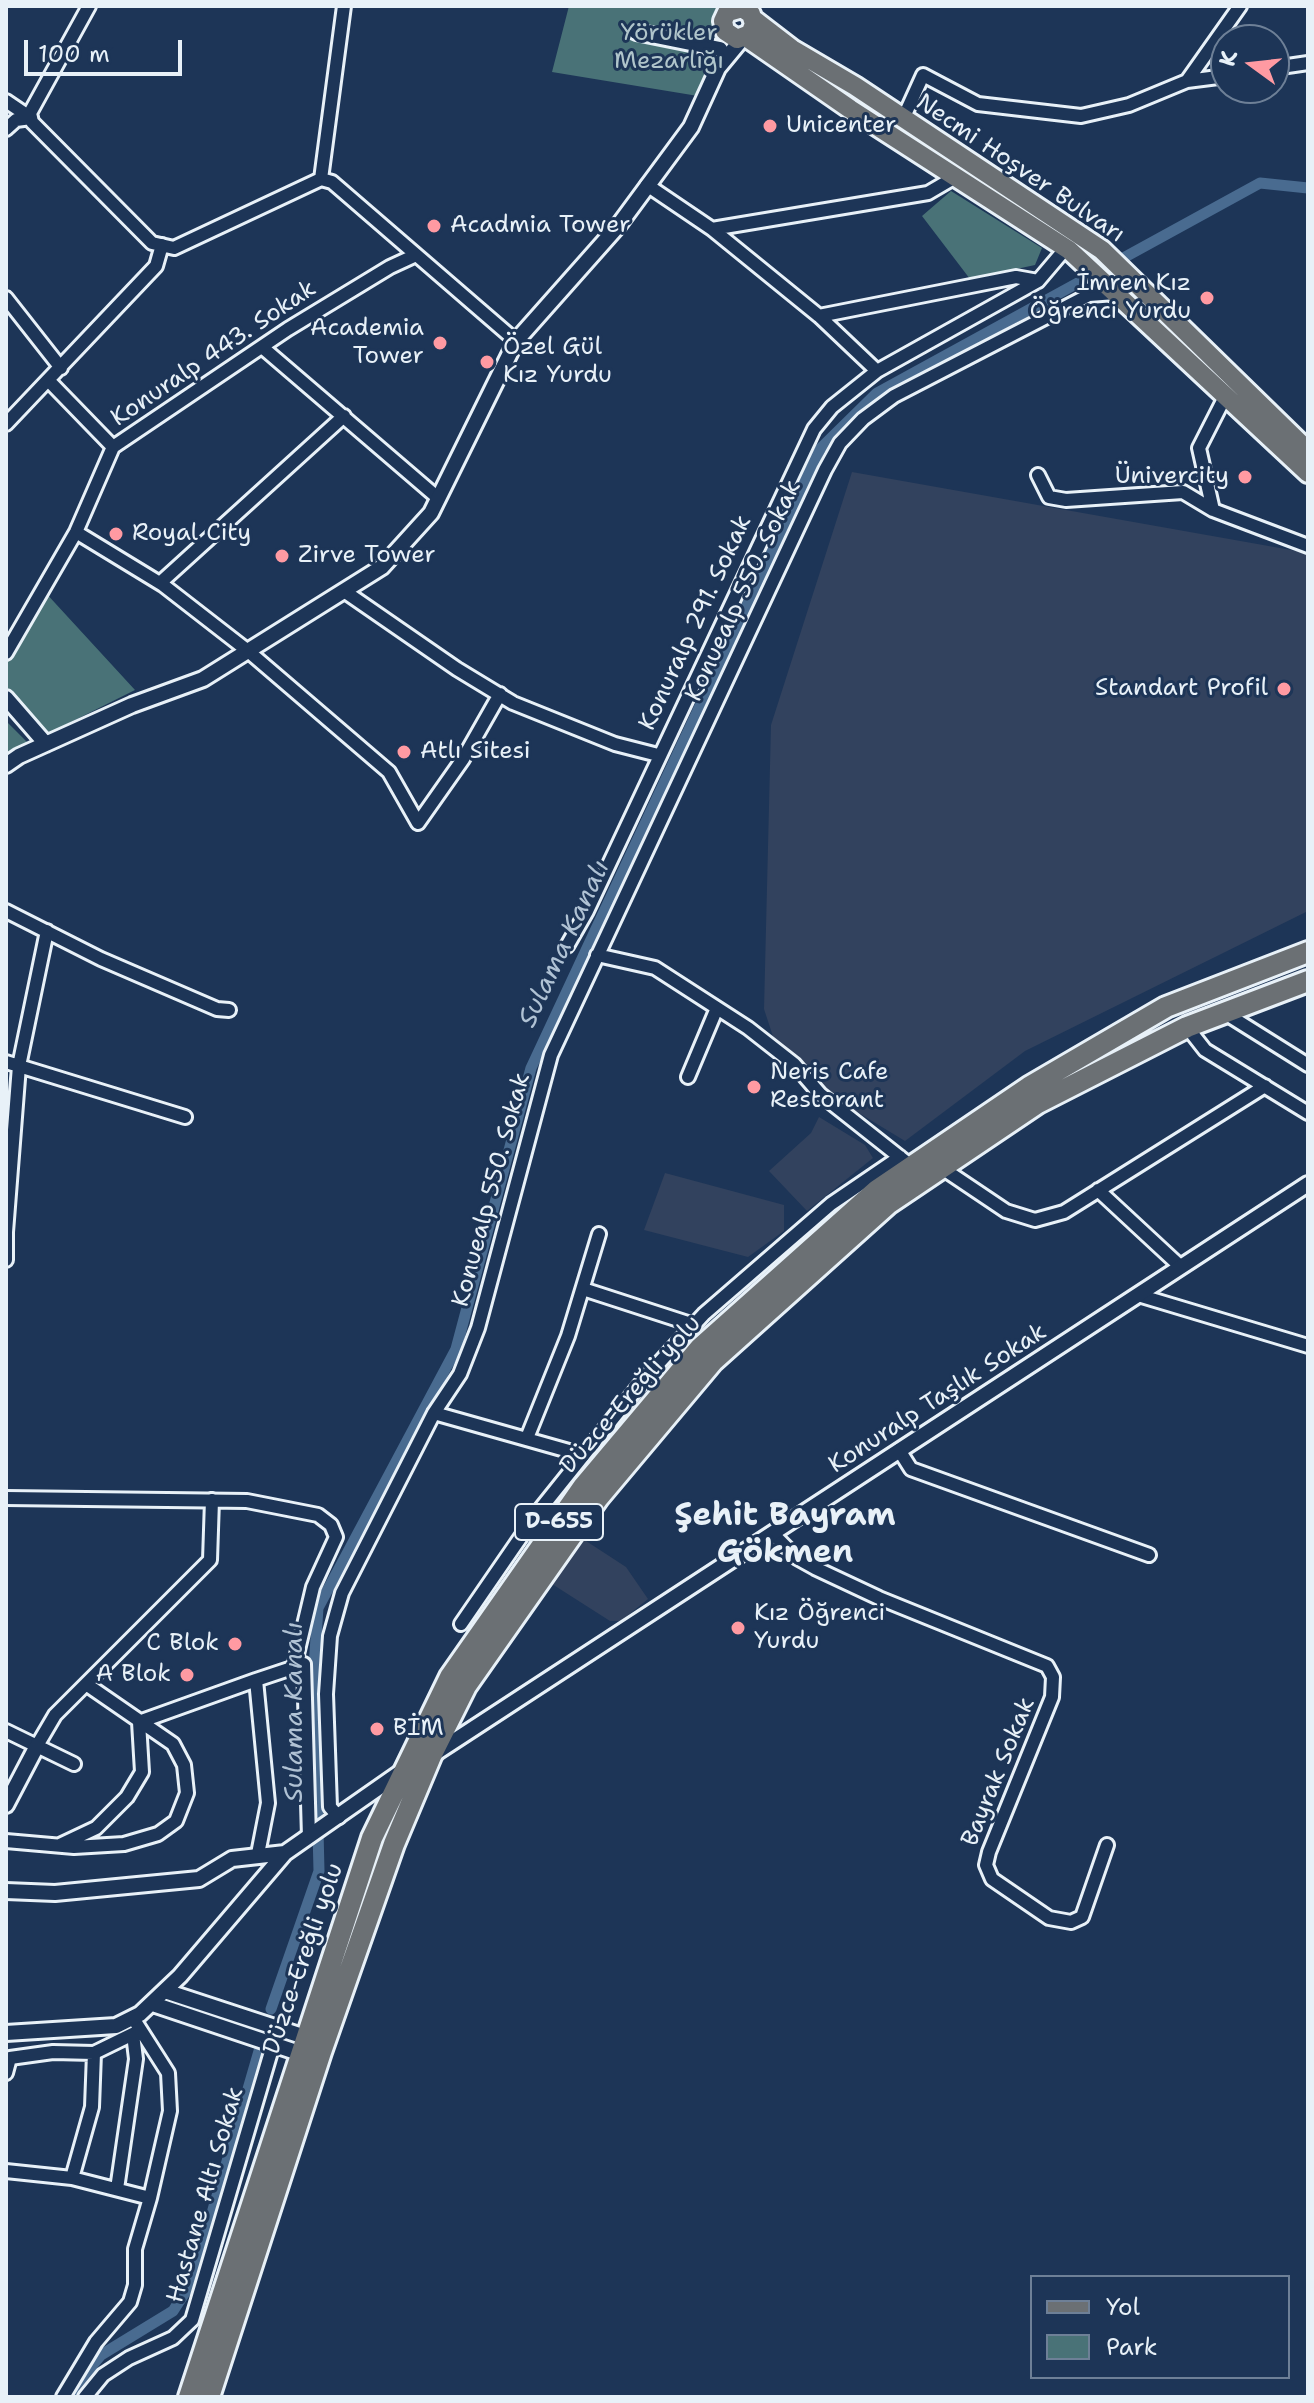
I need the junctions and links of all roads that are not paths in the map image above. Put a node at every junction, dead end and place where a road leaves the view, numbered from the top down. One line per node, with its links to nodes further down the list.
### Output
1 (89, 6): 13 (street)
2 (344, 6): 17 (street)
3 (1240, 6): 11 (street)
4 (753, 13): 5 (main road); 7 (main road); 14 (main road, Necmi Hoşver Bulvarı)
5 (727, 15): 7 (main road); 8 (street)
6 (636, 32): 8 (street)
7 (744, 38): 9 (street); 16 (main road, Necmi Hoşver Bulvarı)
8 (720, 49): 9 (street)
9 (718, 68): 18 (street)
10 (1210, 78): 11 (street)
11 (1187, 81): 14 (street)
12 (6, 101): 13 (street)
13 (31, 118): 15 (street); 20 (street)
14 (903, 119): 36 (main road, Necmi Hoşver Bulvarı)
15 (6, 129)
16 (957, 176): 19 (street); 21 (main road, Necmi Hoşver Bulvarı)
17 (321, 179): 20 (street); 22 (street)
18 (647, 185): 19 (street); 27 (street)
19 (712, 229): 26 (street)
20 (162, 245): 29 (street)
21 (1068, 249): 23 (street, Konuralp 291. Sokak); 24 (main road, Necmi Hoşver Bulvarı)
22 (416, 255): 27 (street); 28 (street, Konuralp 443. Sokak)
23 (1038, 281): 26 (street); 30 (street, Konuralp 291. Sokak)
24 (1112, 288): 32 (main road, Necmi Hoşver Bulvarı); 56 (street, Konuealp 550. Sokak)
25 (6, 298): 29 (street)
26 (819, 316): 30 (street)
27 (516, 341): 39 (street)
28 (262, 347): 33 (street); 35 (street, Konuralp 443. Sokak)
29 (61, 368): 31 (street)
30 (877, 371): 50 (street, Konuralp 291. Sokak)
31 (49, 381): 34 (street); 35 (street)
32 (1226, 395): 37 (main road, Necmi Hoşver Bulvarı); 40 (street)
33 (344, 416): 39 (street); 43 (street)
34 (6, 424)
35 (113, 447): 41 (street, Konuralp 443. Sokak)
36 (1308, 451)
37 (1308, 473)
38 (1038, 475): 40 (street)
39 (438, 498): 44 (street)
40 (1213, 510): 42 (street)
41 (76, 532): 43 (street); 46 (street, Konuralp 443. Sokak)
42 (1308, 546)
43 (160, 583): 45 (street)
44 (344, 591): 45 (street); 47 (street)
45 (248, 651): 47 (street); 49 (street)
46 (6, 653)
47 (500, 694): 50 (street)
48 (6, 698): 49 (street)
49 (46, 744): 51 (street)
50 (658, 755): 54 (street, Konuralp 291. Sokak)
51 (6, 765)
52 (6, 911): 53 (street)
53 (47, 931): 59 (street); 62 (street)
54 (567, 946)
55 (1308, 952): 68 (highway, Düzce-Ereğli yolu / D-655)
56 (597, 955): 58 (street); 80 (street, Konuealp 550. Sokak)
57 (1308, 981): 60 (highway, Düzce-Ereğli yolu)
58 (717, 1008): 64 (street); 68 (street)
59 (229, 1010)
60 (1225, 1013): 61 (highway, Düzce-Ereğli yolu); 63 (street)
61 (1187, 1027): 65 (street); 69 (highway, Düzce-Ereğli yolu)
62 (13, 1064): 67 (street); 72 (street)
63 (1308, 1065)
64 (688, 1077)
65 (1265, 1086): 66 (street); 71 (street)
66 (1308, 1113)
67 (185, 1117)
68 (906, 1162): 78 (street); 97 (highway, Düzce-Ereğli yolu / D-655)
69 (942, 1168): 71 (street); 95 (highway, Düzce-Ereğli yolu)
70 (1308, 1184): 75 (street, Konuralp Taşlık Sokak)
71 (1098, 1190): 75 (street)
72 (6, 1232): 74 (street)
73 (599, 1234): 76 (street)
74 (6, 1260)
75 (1181, 1267): 77 (street, Konuralp Taşlık Sokak)
76 (583, 1289): 78 (street); 81 (street)
77 (1138, 1295): 79 (street); 82 (street, Konuralp Taşlık Sokak)
78 (694, 1325): 83 (street)
79 (1308, 1346)
80 (434, 1413): 81 (street); 99 (street, Konuealp 550. Sokak)
81 (527, 1438): 83 (street)
82 (899, 1450): 86 (street, Konuralp Taşlık Sokak); 87 (street)
83 (583, 1455): 88 (street)
84 (6, 1498): 85 (street)
85 (212, 1500): 89 (street); 91 (street)
86 (772, 1533): 95 (street, Konuralp Taşlık Sokak); 103 (street, Bayrak Sokak)
87 (1149, 1555)
88 (461, 1624)
89 (294, 1667): 90 (street); 100 (street)
90 (256, 1680): 92 (street); 105 (street)
91 (86, 1684): 92 (street); 94 (street)
92 (139, 1722): 102 (street); 102 (street)
93 (6, 1731): 94 (street)
94 (38, 1744): 96 (street); 98 (street)
95 (431, 1756): 113 (highway, Düzce-Ereğli yolu)
96 (74, 1764)
97 (404, 1770): 99 (street); 112 (highway, Düzce-Ereğli yolu / D-655)
98 (6, 1805)
99 (338, 1818): 100 (street)
100 (309, 1837): 104 (street)
101 (6, 1841): 102 (street)
102 (60, 1845)
103 (1107, 1845)
104 (285, 1853): 105 (street); 107 (street)
105 (258, 1854): 106 (street)
106 (6, 1891)
107 (165, 1991): 108 (street); 112 (street)
108 (153, 2004): 109 (street); 111 (street)
109 (136, 2027): 110 (street); 114 (street); 119 (street); 120 (street, Hastane Altı Sokak)
110 (6, 2033)
111 (273, 2045): 112 (street); 122 (street, Hastane Altı Sokak)
112 (302, 2045): 113 (street); 123 (highway, Düzce-Ereğli yolu / D-655)
113 (321, 2052): 124 (highway, Düzce-Ereğli yolu)
114 (94, 2053): 115 (street); 118 (street)
115 (8, 2059): 116 (street)
116 (6, 2073)
117 (6, 2171): 118 (street)
118 (72, 2178): 119 (street)
119 (117, 2189): 120 (street)
120 (150, 2198): 121 (street, Hastane Altı Sokak)
121 (63, 2397)
122 (85, 2397)
123 (189, 2397)
124 (209, 2397)

